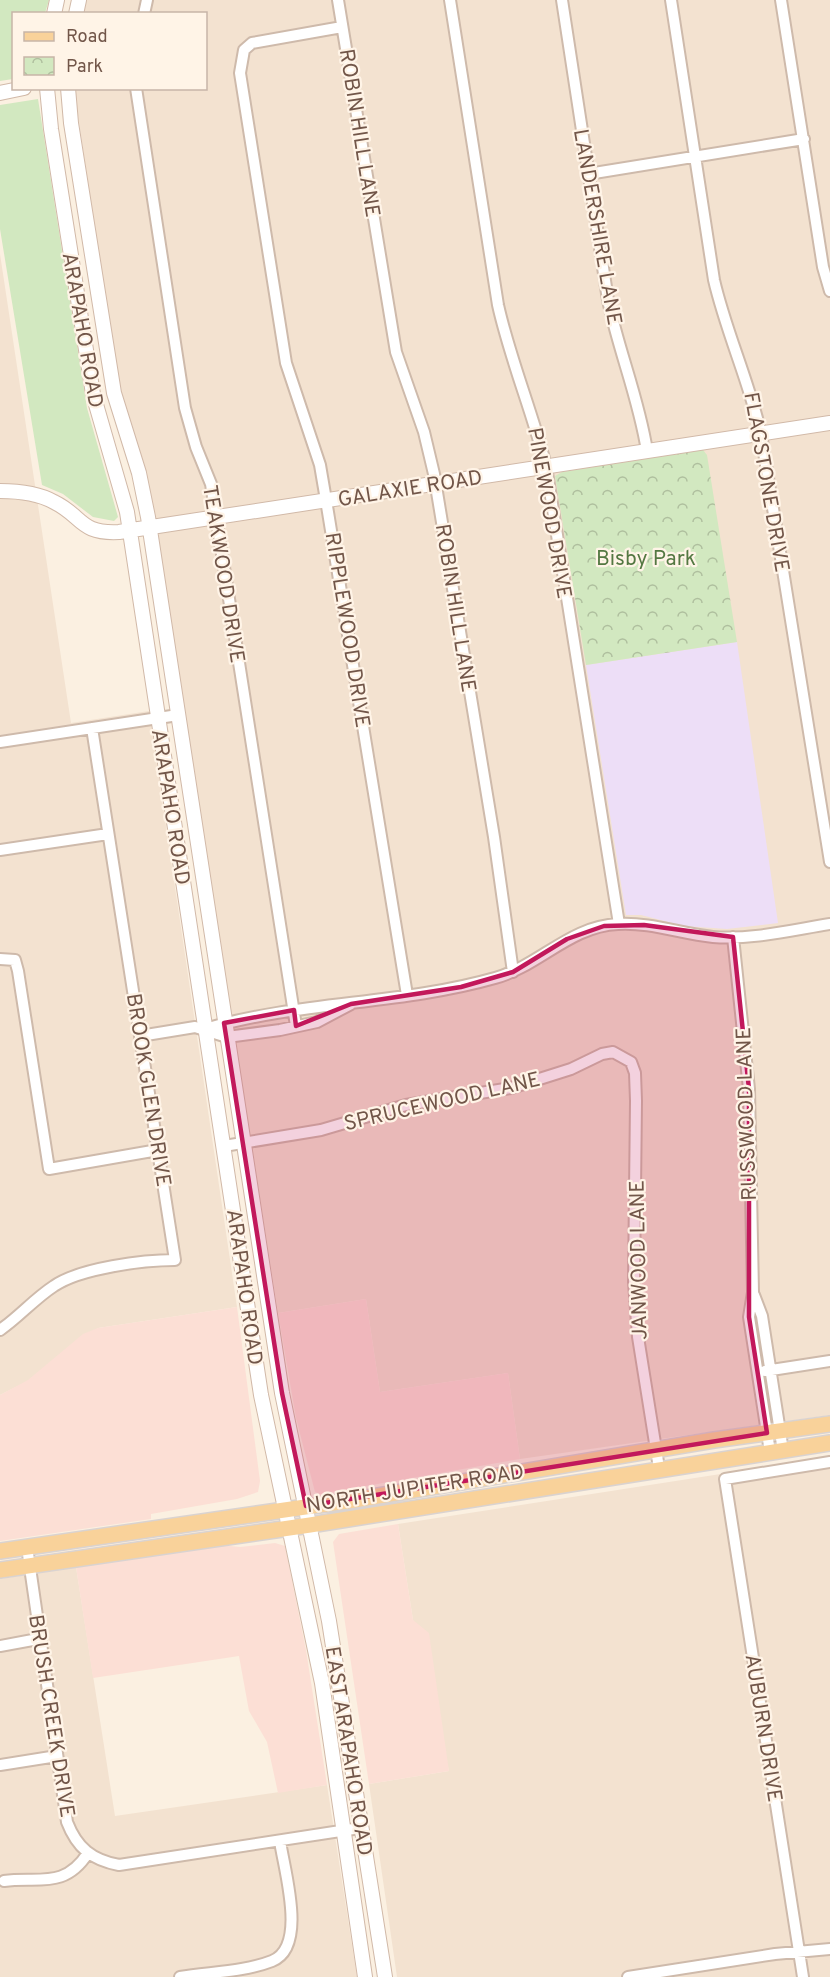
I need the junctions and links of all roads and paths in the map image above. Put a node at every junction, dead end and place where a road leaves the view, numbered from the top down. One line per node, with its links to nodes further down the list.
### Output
1 (338, 0): 6 (street, ROBIN HILL LANE)
2 (450, 0): 17 (street, PINEWOOD DRIVE)
3 (562, 0): 12 (street, LANDERSHIRE LANE)
4 (671, 0): 11 (street, FLAGSTONE DRIVE)
5 (781, 0): 10 (street)
6 (342, 27): 18 (street, ROBIN HILL LANE); 20 (street, RIPPLEWOOD DRIVE)
7 (47, 90): 23 (main road, ARAPAHO ROAD)
8 (68, 90): 22 (main road, ARAPAHO ROAD)
9 (136, 90): 21 (street, TEAKWOOD DRIVE)
10 (804, 139): 11 (street); 13 (street)
11 (695, 157): 12 (street); 15 (street, FLAGSTONE DRIVE)
12 (588, 174): 16 (street, LANDERSHIRE LANE)
13 (830, 291)
14 (830, 423): 15 (main road, GALAXIE ROAD)
15 (761, 434): 16 (main road, GALAXIE ROAD); 30 (street, FLAGSTONE DRIVE)
16 (647, 451): 17 (main road, GALAXIE ROAD)
17 (546, 466): 18 (main road, GALAXIE ROAD); 31 (street, PINEWOOD DRIVE)
18 (435, 484): 20 (main road, GALAXIE ROAD); 35 (street, ROBIN HILL LANE)
19 (0, 491): 23 (main road, GALAXIE ROAD)
20 (326, 500): 21 (main road, GALAXIE ROAD); 36 (street, RIPPLEWOOD DRIVE)
21 (216, 517): 22 (main road, GALAXIE ROAD); 38 (street, TEAKWOOD DRIVE)
22 (150, 528): 23 (main road, GALAXIE ROAD); 24 (main road, ARAPAHO ROAD)
23 (130, 530): 25 (main road, ARAPAHO ROAD)
24 (178, 714): 25 (street); 41 (main road, ARAPAHO ROAD)
25 (157, 717): 26 (street); 40 (main road, ARAPAHO ROAD)
26 (92, 728): 27 (street); 28 (street, BROOK GLEN DRIVE)
27 (0, 742)
28 (108, 834): 29 (street); 42 (street, BROOK GLEN DRIVE)
29 (0, 850)
30 (830, 862)
31 (619, 924): 33 (street); 35 (street)
32 (830, 924): 33 (street)
33 (733, 937): 47 (street, RUSSWOOD LANE)
34 (0, 959): 46 (street)
35 (513, 972): 36 (street)
36 (407, 994): 37 (street)
37 (351, 1004): 38 (street); 39 (street)
38 (294, 1010): 39 (street, TEAKWOOD DRIVE); 41 (street)
39 (296, 1026): 41 (street)
40 (205, 1029): 41 (street); 42 (street); 45 (main road, ARAPAHO ROAD)
41 (226, 1030): 44 (main road, ARAPAHO ROAD)
42 (140, 1036): 46 (street, BROOK GLEN DRIVE)
43 (621, 1055): 44 (street, SPRUCEWOOD LANE); 57 (street, JANWOOD LANE)
44 (243, 1142): 45 (street, SPRUCEWOOD LANE); 48 (main road, ARAPAHO ROAD)
45 (224, 1146): 49 (main road, ARAPAHO ROAD)
46 (159, 1150): 50 (street, BROOK GLEN DRIVE)
47 (753, 1292): 52 (street, RUSSWOOD LANE); 53 (street, RUSSWOOD LANE)
48 (267, 1299): 49 (main road); 66 (main road, ARAPAHO ROAD)
49 (248, 1302): 67 (main road, ARAPAHO ROAD)
50 (0, 1330)
51 (830, 1361): 52 (street)
52 (771, 1371): 53 (street); 55 (street, RUSSWOOD LANE)
53 (758, 1372): 55 (street, RUSSWOOD LANE)
54 (830, 1424): 55 (main road, NORTH JUPITER ROAD)
55 (775, 1428): 57 (main road, NORTH JUPITER ROAD); 58 (street, RUSSWOOD LANE)
56 (830, 1443): 58 (main road, NORTH JUPITER ROAD)
57 (656, 1450): 60 (main road, NORTH JUPITER ROAD); 61 (street, JANWOOD LANE)
58 (776, 1452): 61 (main road, NORTH JUPITER ROAD)
59 (830, 1462): 88 (street, AUBURN DRIVE)
60 (552, 1467): 62 (main road, NORTH JUPITER ROAD); 64 (main road)
61 (659, 1468): 64 (main road, NORTH JUPITER ROAD)
62 (520, 1471): 63 (main road, NORTH JUPITER ROAD); 64 (main road)
63 (441, 1484): 65 (main road); 66 (main road, NORTH JUPITER ROAD)
64 (537, 1488): 65 (main road, NORTH JUPITER ROAD)
65 (443, 1503): 68 (main road, NORTH JUPITER ROAD)
66 (306, 1506): 67 (main road, NORTH JUPITER ROAD); 68 (main road, ARAPAHO ROAD)
67 (284, 1509): 69 (main road, NORTH JUPITER ROAD); 70 (main road, ARAPAHO ROAD)
68 (310, 1525): 70 (main road, NORTH JUPITER ROAD); 78 (main road, EAST ARAPAHO ROAD)
69 (163, 1526): 71 (main road); 72 (main road, NORTH JUPITER ROAD)
70 (288, 1527): 71 (main road, NORTH JUPITER ROAD); 79 (main road, EAST ARAPAHO ROAD)
71 (166, 1545): 74 (main road, NORTH JUPITER ROAD)
72 (27, 1547): 73 (main road, NORTH JUPITER ROAD); 74 (street, BRUSH CREEK DRIVE)
73 (0, 1551)
74 (28, 1566): 75 (main road, NORTH JUPITER ROAD); 76 (street, BRUSH CREEK DRIVE)
75 (0, 1570)
76 (38, 1639): 77 (street); 80 (street, BRUSH CREEK DRIVE)
77 (0, 1646)
78 (344, 1713): 79 (main road); 82 (main road, EAST ARAPAHO ROAD)
79 (327, 1720): 83 (main road, EAST ARAPAHO ROAD)
80 (57, 1756): 81 (street); 85 (street, BRUSH CREEK DRIVE)
81 (0, 1765)
82 (360, 1828): 83 (street); 92 (main road, EAST ARAPAHO ROAD)
83 (342, 1830): 84 (street); 91 (main road, EAST ARAPAHO ROAD)
84 (280, 1841): 85 (street); 90 (street)
85 (88, 1853): 86 (street)
86 (4, 1881)
87 (830, 1949): 88 (street)
88 (799, 1954): 89 (street); 94 (street, AUBURN DRIVE)
89 (683, 1973): 93 (street)
90 (180, 1977)
91 (365, 1977)
92 (385, 1977)
93 (628, 1977)
94 (802, 1977)

